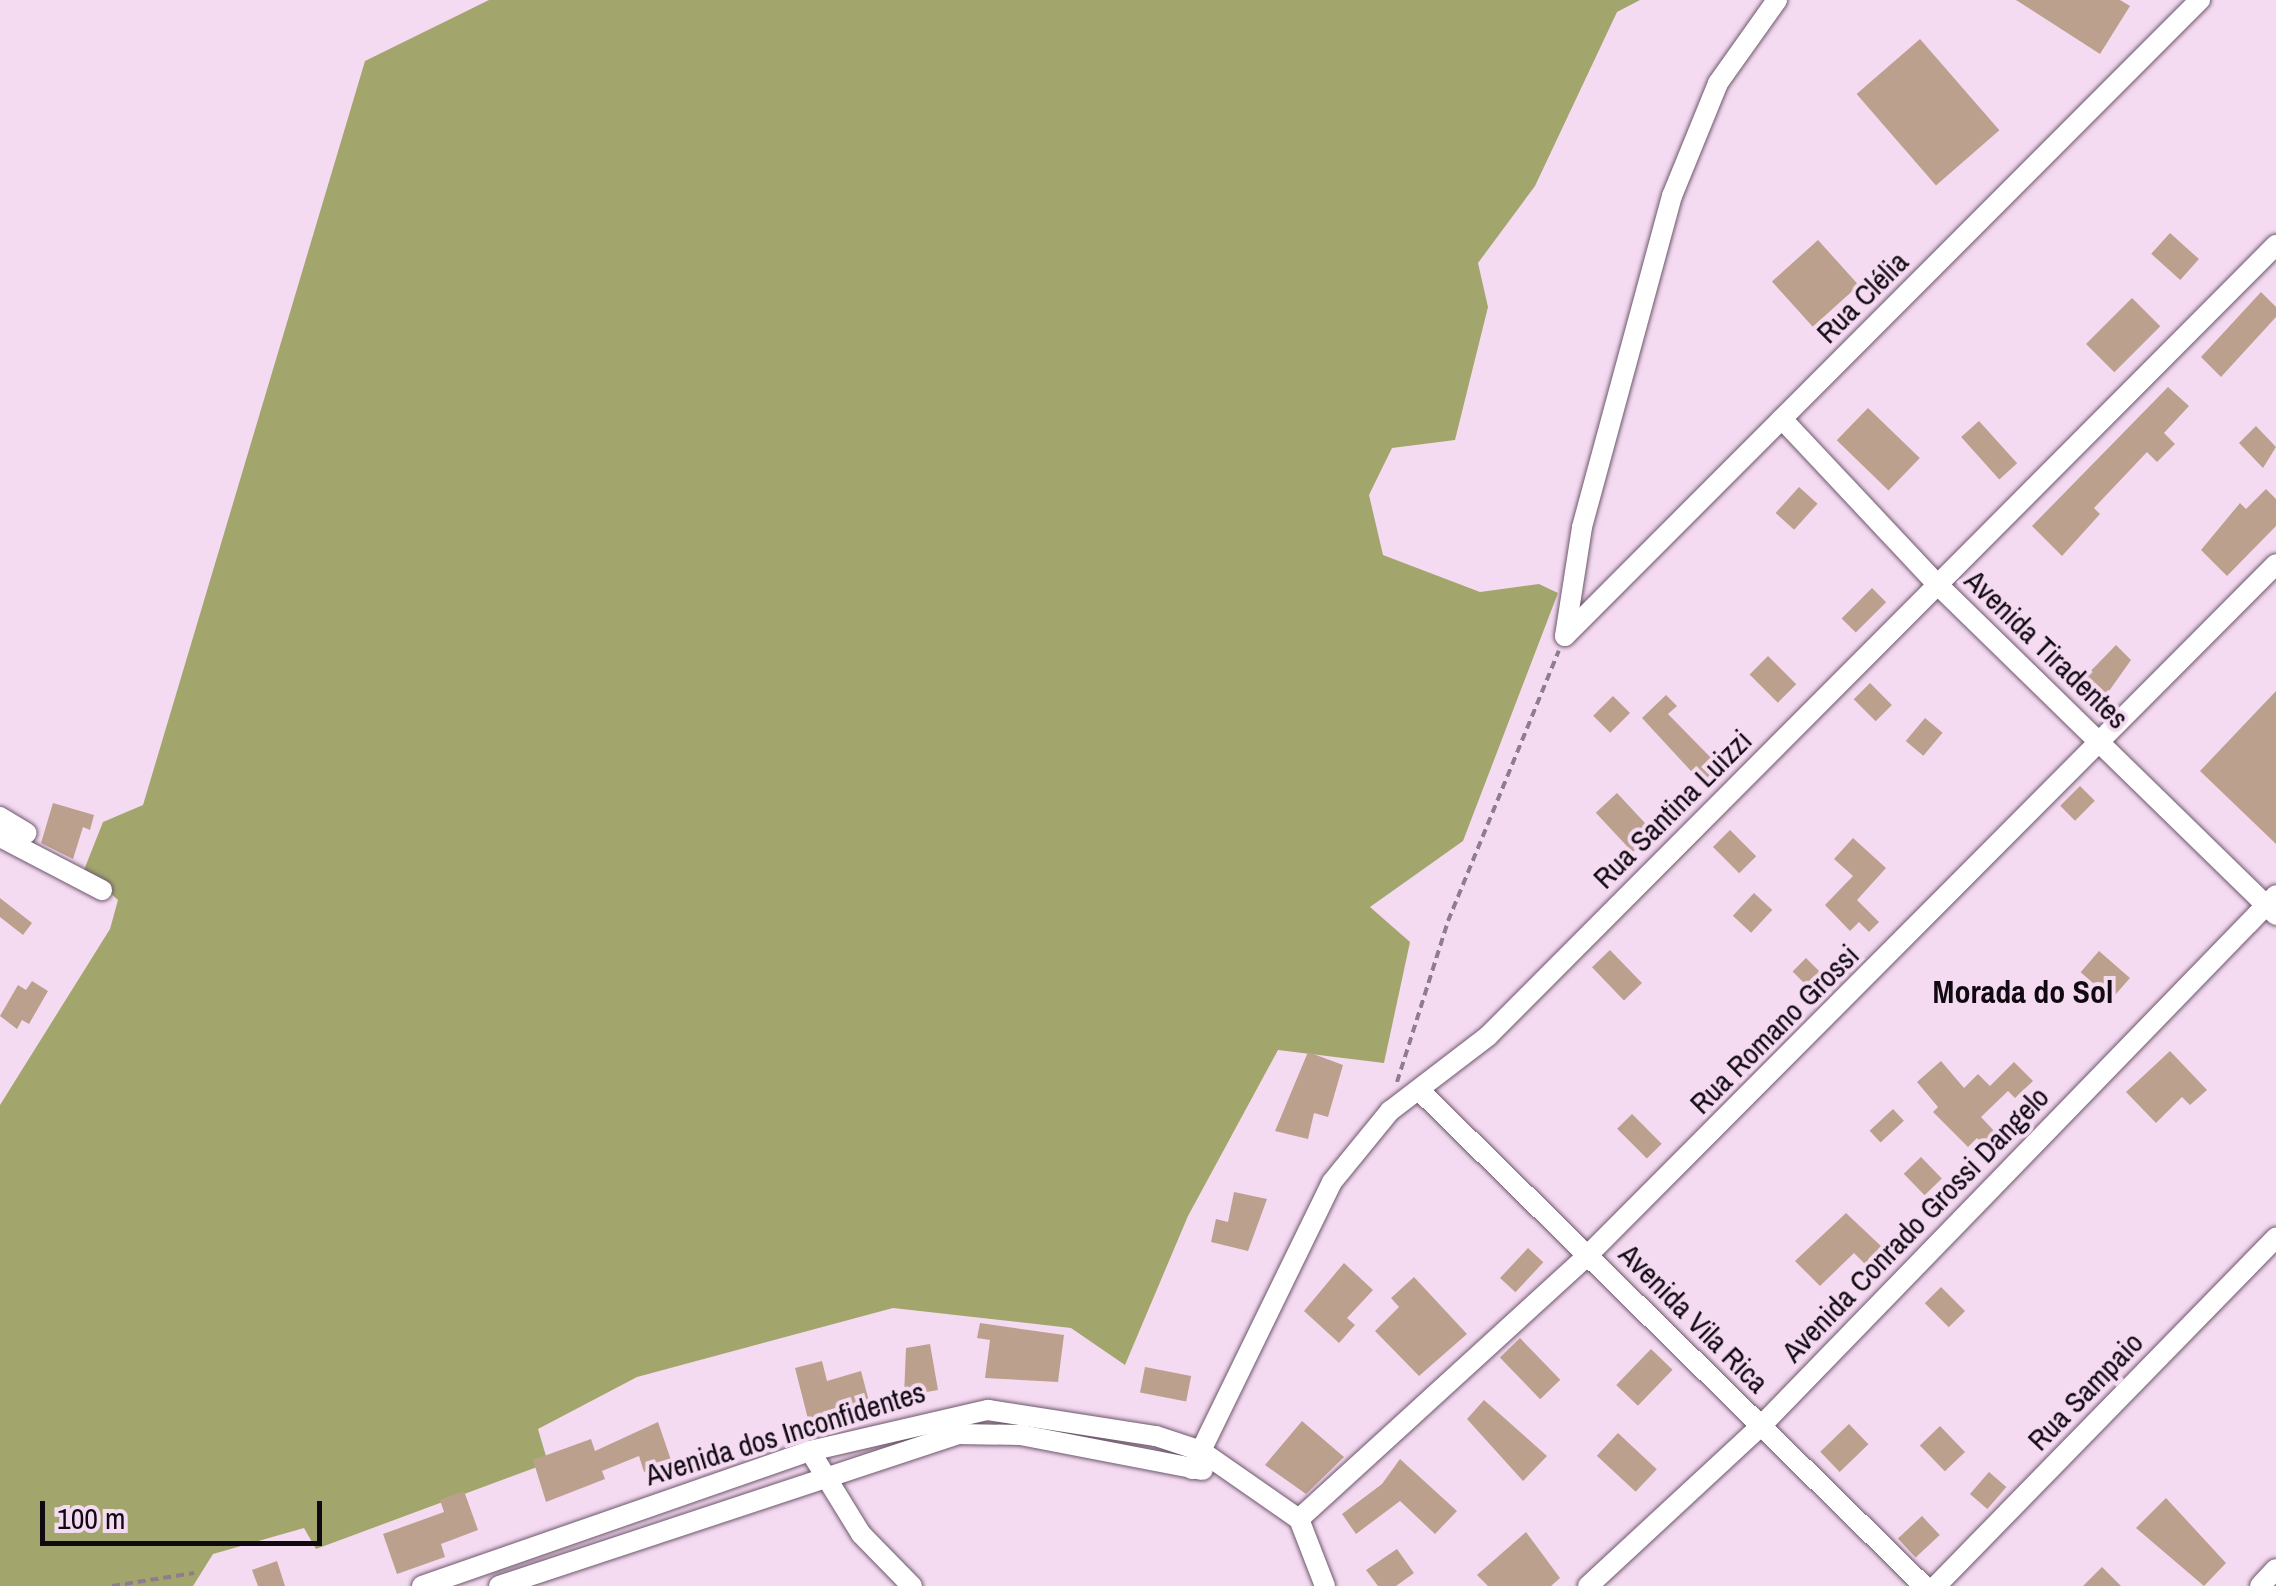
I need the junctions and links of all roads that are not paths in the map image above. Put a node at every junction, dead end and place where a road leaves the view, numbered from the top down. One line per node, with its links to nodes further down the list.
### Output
1 (1777, 0): 4 (street, Rua Clélia)
2 (2200, 0): 4 (street, Rua Clélia)
3 (2276, 245): 6 (street, Rua Santina Luizzi)
4 (1782, 420): 6 (street, Avenida Tiradentes)
5 (2276, 564): 7 (street, Rua Romano Grossi)
6 (1937, 584): 7 (street, Avenida Tiradentes); 13 (street, Rua Santina Luizzi)
7 (2098, 741): 12 (street, Avenida Tiradentes); 15 (street, Rua Romano Grossi)
8 (0, 818): 9 (street)
9 (27, 833)
10 (0, 837): 11 (street)
11 (102, 890)
12 (2273, 905): 16 (street, Avenida Conrado Grossi Dangelo)
13 (1421, 1092): 15 (street, Avenida Vila Rica); 18 (street, Rua Santina Luizzi)
14 (2276, 1237): 29 (street, Rua Sampaio)
15 (1588, 1255): 16 (street, Avenida Vila Rica); 20 (street, Rua Romano Grossi)
16 (1760, 1427): 27 (street, Avenida Conrado Grossi Dangelo); 28 (street, Avenida Vila Rica)
17 (810, 1451): 18 (street, Avenida dos Inconfidentes); 19 (street); 22 (street, Avenida dos Inconfidentes)
18 (1197, 1460): 19 (street, Avenida dos Inconfidentes); 20 (street, Avenida dos Inconfidentes)
19 (823, 1478): 24 (street, Avenida dos Inconfidentes); 25 (street)
20 (1299, 1519): 26 (street)
21 (2276, 1570): 30 (street)
22 (460, 1579): 23 (street, Avenida dos Inconfidentes)
23 (422, 1586)
24 (499, 1586)
25 (912, 1586)
26 (1325, 1586)
27 (1588, 1586)
28 (1924, 1586)
29 (1936, 1586)
30 (2260, 1586)

